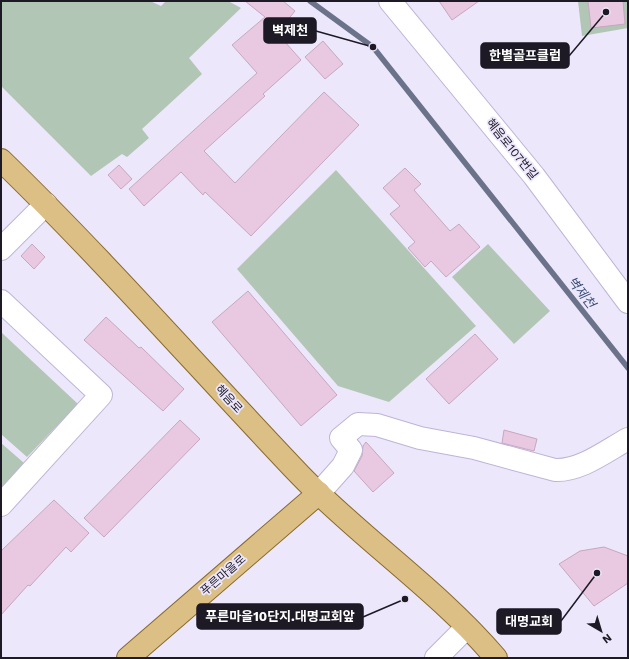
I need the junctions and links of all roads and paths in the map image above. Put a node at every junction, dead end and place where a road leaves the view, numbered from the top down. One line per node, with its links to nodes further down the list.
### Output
1 (390, 1): 6 (street, 혜음로107번길)
2 (1, 160): 3 (main road, 혜음로)
3 (46, 204): 4 (street); 8 (main road, 혜음로)
4 (1, 249)
5 (1, 301): 9 (street)
6 (628, 302)
7 (628, 439): 8 (street)
8 (319, 492): 10 (main road, 혜음로); 11 (main road, 푸른마을로)
9 (1, 504)
10 (467, 627): 12 (street); 13 (main road, 혜음로)
11 (128, 658)
12 (436, 658)
13 (496, 658)

